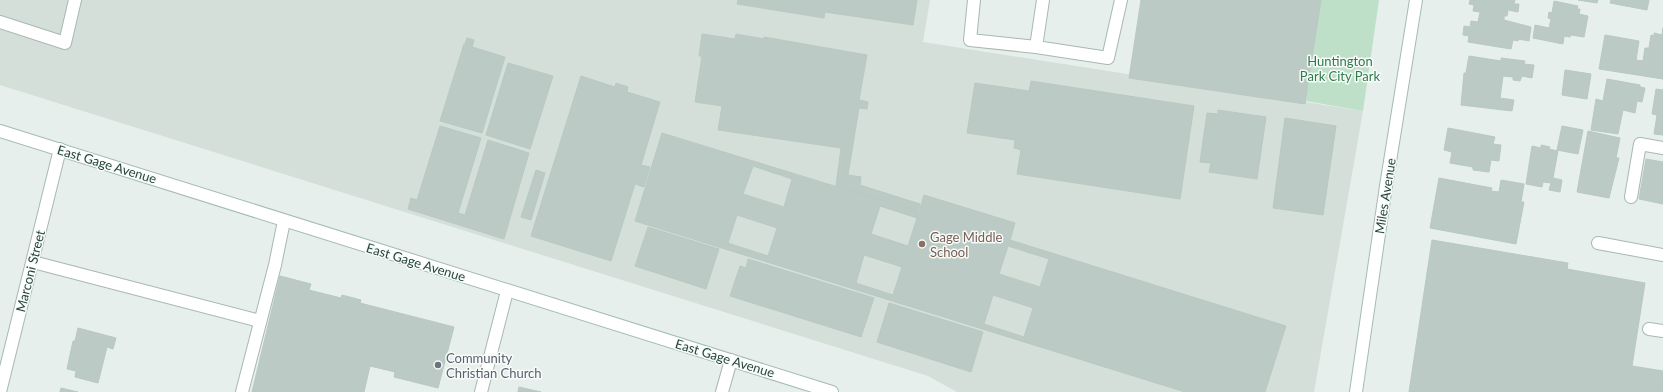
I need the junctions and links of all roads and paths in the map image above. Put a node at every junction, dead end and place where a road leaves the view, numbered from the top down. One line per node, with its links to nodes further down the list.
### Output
1 (75, 0): 6 (main road)
2 (974, 0): 7 (main road)
3 (1043, 0): 7 (main road)
4 (1121, 0): 7 (main road)
5 (1416, 0): 27 (main road, Miles Avenue)
6 (0, 22)
7 (1036, 47)
8 (0, 131): 10 (main road, East Gage Avenue)
9 (1663, 148): 11 (main road)
10 (60, 149): 12 (main road, East Gage Avenue); 15 (main road, Marconi Street)
11 (1631, 196)
12 (284, 221): 16 (main road, East Gage Avenue); 17 (main road)
13 (1598, 243): 14 (main road)
14 (1663, 255)
15 (33, 262): 17 (main road); 21 (main road, Marconi Street)
16 (507, 291): 20 (main road, East Gage Avenue); 24 (main road)
17 (260, 322): 23 (main road)
18 (1649, 329): 19 (main road)
19 (1663, 331)
20 (731, 360): 25 (main road); 26 (main road, East Gage Avenue)
21 (3, 369): 22 (main road, Marconi Street)
22 (0, 392)
23 (242, 392)
24 (481, 392)
25 (722, 392)
26 (832, 392)
27 (1356, 392)

